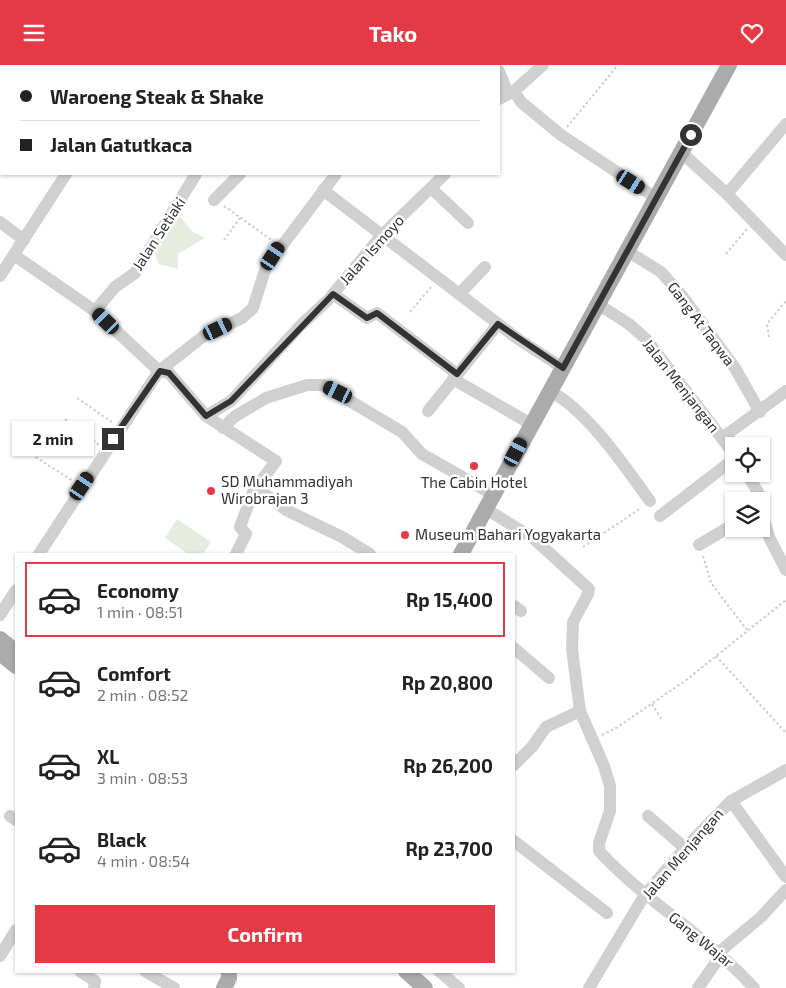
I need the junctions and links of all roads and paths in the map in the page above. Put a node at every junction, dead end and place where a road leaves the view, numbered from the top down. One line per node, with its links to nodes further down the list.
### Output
1 (543, 65): 5 (street)
2 (618, 65): 7 (path)
3 (729, 65): 8 (main road)
4 (500, 74): 5 (street)
5 (509, 96): 7 (street)
6 (786, 124): 16 (street)
7 (561, 135): 17 (street)
8 (682, 153): 16 (street); 17 (main road)
9 (65, 175): 24 (street)
10 (195, 175): 38 (street, Jalan Setiaki)
11 (239, 175): 18 (street)
12 (335, 175): 15 (street)
13 (444, 175): 14 (street, Jalan Ismoyo)
14 (431, 188): 22 (street); 23 (street, Jalan Ismoyo)
15 (323, 190): 23 (street); 26 (street)
16 (727, 195): 21 (street)
17 (656, 198): 27 (main road)
18 (214, 200): 19 (path)
19 (240, 218): 25 (path); 26 (path)
20 (0, 222): 24 (street)
21 (754, 222): 28 (path); 30 (street)
22 (468, 223)
23 (382, 235): 33 (street); 34 (street, Jalan Ismoyo)
24 (24, 240): 29 (street)
25 (224, 240)
26 (280, 246): 43 (street)
27 (627, 251): 37 (main road); 49 (street, Gang At Taqwa)
28 (726, 254)
29 (14, 255): 32 (street); 38 (street)
30 (786, 255)
31 (485, 267): 35 (street)
32 (0, 276)
33 (438, 278): 35 (street); 39 (path)
34 (333, 294): 44 (street); 50 (street, Jalan Ismoyo)
35 (459, 294): 40 (street)
36 (786, 301): 41 (path)
37 (599, 305): 42 (main road); 55 (street, Jalan Menjangan)
38 (95, 311): 43 (street)
39 (410, 313)
40 (498, 324): 42 (street); 44 (street)
41 (769, 337)
42 (563, 368): 45 (main road)
43 (160, 371): 50 (street); 53 (street)
44 (455, 377): 48 (street); 52 (street)
45 (550, 391): 52 (main road); 62 (street)
46 (786, 391): 49 (street)
47 (77, 398): 53 (path)
48 (428, 411)
49 (760, 412): 55 (street)
50 (206, 416): 54 (street)
51 (65, 419): 58 (path)
52 (531, 424): 63 (main road)
53 (120, 427): 58 (street)
54 (224, 428): 61 (street); 63 (street)
55 (722, 438): 56 (street, Jalan Menjangan)
56 (725, 442)
57 (24, 449): 60 (path)
58 (106, 450): 60 (street)
59 (725, 466): 64 (street)
60 (82, 486): 69 (street)
61 (257, 488): 70 (street); 71 (street)
62 (650, 501): 68 (path)
63 (490, 502): 72 (main road); 86 (street)
64 (660, 516)
65 (725, 529): 67 (street)
66 (769, 537): 73 (street)
67 (699, 545): 77 (path)
68 (583, 547)
69 (40, 553)
70 (236, 553)
71 (368, 553)
72 (462, 553)
73 (786, 570)
74 (15, 591): 76 (street)
75 (786, 600): 77 (path)
76 (0, 615)
77 (747, 630): 82 (path)
78 (0, 639): 80 (main road)
79 (515, 649): 84 (street)
80 (15, 651)
81 (0, 653): 83 (main road)
82 (716, 656): 85 (path); 88 (path)
83 (15, 665)
84 (548, 678)
85 (652, 704): 87 (path); 89 (path)
86 (580, 711): 89 (street); 90 (street)
87 (662, 720)
88 (786, 733)
89 (592, 738): 98 (street, Gang Wajar)
90 (515, 764)
91 (786, 770): 92 (street, Jalan Menjangan)
92 (731, 801): 95 (street, Jalan Menjangan); 96 (street)
93 (648, 817): 95 (street)
94 (515, 842): 99 (street)
95 (685, 848): 98 (street, Jalan Menjangan)
96 (786, 877)
97 (786, 890): 102 (street)
98 (644, 896): 102 (street, Gang Wajar); 112 (street, Jalan Menjangan)
99 (607, 913)
100 (15, 931): 101 (street)
101 (4, 943): 103 (street)
102 (719, 954): 113 (street); 114 (street, Gang Wajar)
103 (0, 956)
104 (84, 973): 108 (street)
105 (149, 973): 109 (street)
106 (408, 973): 110 (main road)
107 (441, 973): 111 (street)
108 (96, 980)
109 (174, 988)
110 (424, 988)
111 (459, 988)
112 (589, 988)
113 (698, 988)
114 (754, 988)

